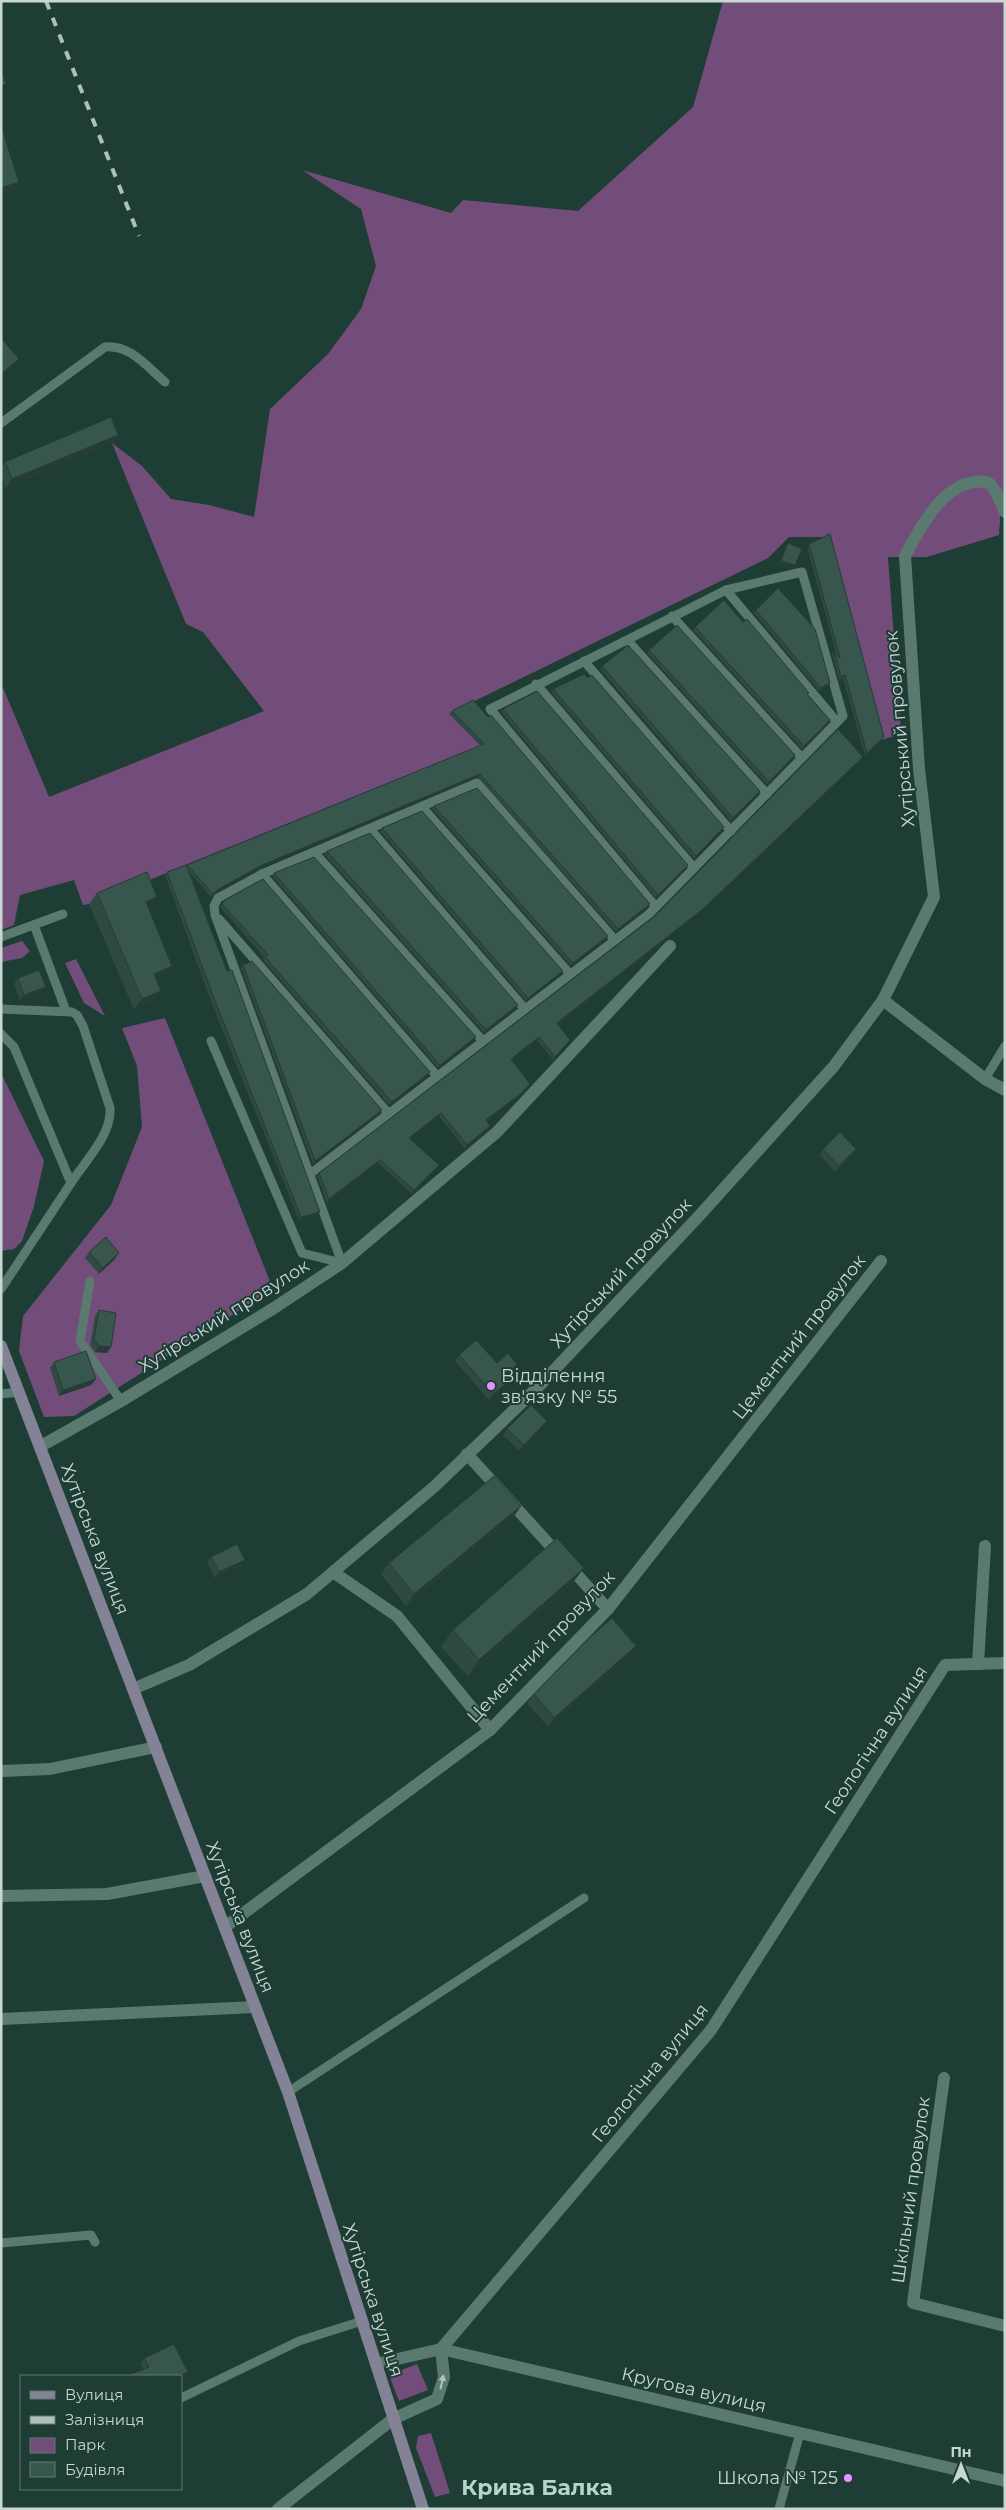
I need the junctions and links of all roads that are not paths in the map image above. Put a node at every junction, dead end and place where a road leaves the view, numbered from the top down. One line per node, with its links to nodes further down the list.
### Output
1 (164, 382): 2 (lane)
2 (1, 423)
3 (1005, 512): 26 (street, Хутірський провулок)
4 (726, 590): 5 (lane); 9 (lane); 9 (lane)
5 (672, 616): 6 (lane); 10 (lane)
6 (628, 641): 7 (lane); 11 (lane)
7 (584, 661): 8 (lane); 14 (lane)
8 (536, 684): 16 (lane); 18 (lane)
9 (837, 722): 10 (lane)
10 (802, 758): 11 (lane)
11 (767, 794): 14 (lane)
12 (422, 807): 13 (lane); 23 (lane); 25 (lane)
13 (370, 829): 15 (lane); 27 (lane)
14 (731, 831): 16 (lane)
15 (314, 852): 17 (lane); 32 (lane)
16 (694, 868): 18 (lane)
17 (262, 874): 20 (lane); 34 (lane)
18 (656, 907): 23 (lane)
19 (63, 914): 21 (lane)
20 (215, 915): 37 (lane); 38 (lane)
21 (34, 925): 22 (lane); 29 (lane)
22 (1, 937)
23 (615, 940): 25 (lane)
24 (670, 946): 41 (street, Хутірський провулок)
25 (570, 974): 27 (lane)
26 (883, 1000): 35 (street); 49 (street, Хутірський провулок)
27 (525, 1009): 32 (lane)
28 (1, 1010): 29 (lane)
29 (66, 1011): 39 (lane)
30 (1, 1034): 39 (lane)
31 (210, 1041): 41 (lane)
32 (483, 1041): 34 (lane)
33 (1005, 1046): 35 (lane)
34 (437, 1076): 37 (lane)
35 (985, 1079): 36 (street)
36 (1005, 1090)
37 (388, 1113): 38 (lane)
38 (310, 1174): 41 (lane)
39 (70, 1183): 43 (lane)
40 (881, 1261): 52 (street, Цементний провулок)
41 (342, 1263): 47 (street, Хутірський провулок)
42 (90, 1281): 47 (lane)
43 (1, 1290)
44 (1, 1346): 45 (main road, Хутірська вулиця)
45 (19, 1392): 46 (lane); 48 (main road, Хутірська вулиця)
46 (1, 1394)
47 (121, 1400): 48 (street, Хутірський провулок)
48 (40, 1446): 55 (main road, Хутірська вулиця)
49 (467, 1454): 51 (street, Хутірський провулок); 52 (street)
50 (985, 1546): 54 (street)
51 (333, 1572): 55 (street, Хутірський провулок); 56 (street)
52 (608, 1608): 56 (street, Цементний провулок)
53 (1005, 1663): 54 (street, Геологічна вулиця)
54 (978, 1664): 71 (street, Геологічна вулиця)
55 (133, 1689): 57 (main road, Хутірська вулиця)
56 (490, 1730): 62 (street, Цементний провулок)
57 (156, 1748): 58 (street); 59 (main road, Хутірська вулиця)
58 (1, 1771)
59 (205, 1876): 60 (street); 62 (main road, Хутірська вулиця)
60 (1, 1896)
61 (584, 1898): 66 (lane)
62 (225, 1927): 63 (main road, Хутірська вулиця)
63 (255, 2007): 64 (street); 66 (main road, Хутірська вулиця)
64 (1, 2019)
65 (944, 2078): 70 (street, Шкільний провулок)
66 (288, 2092): 69 (main road, Хутірська вулиця)
67 (95, 2242): 68 (lane)
68 (1, 2243)
69 (362, 2321): 72 (main road, Хутірська вулиця); 73 (lane)
70 (1005, 2326)
71 (441, 2349): 72 (street, Кругова вулиця); 74 (street, one-way to 71); 75 (street, Кругова вулиця)
72 (376, 2364): 74 (main road, Хутірська вулиця)
73 (182, 2398)
74 (393, 2419): 77 (street); 78 (main road, Хутірська вулиця)
75 (800, 2433): 76 (street, Кругова вулиця); 79 (lane)
76 (1005, 2481)
77 (278, 2509)
78 (423, 2509)
79 (779, 2509)

